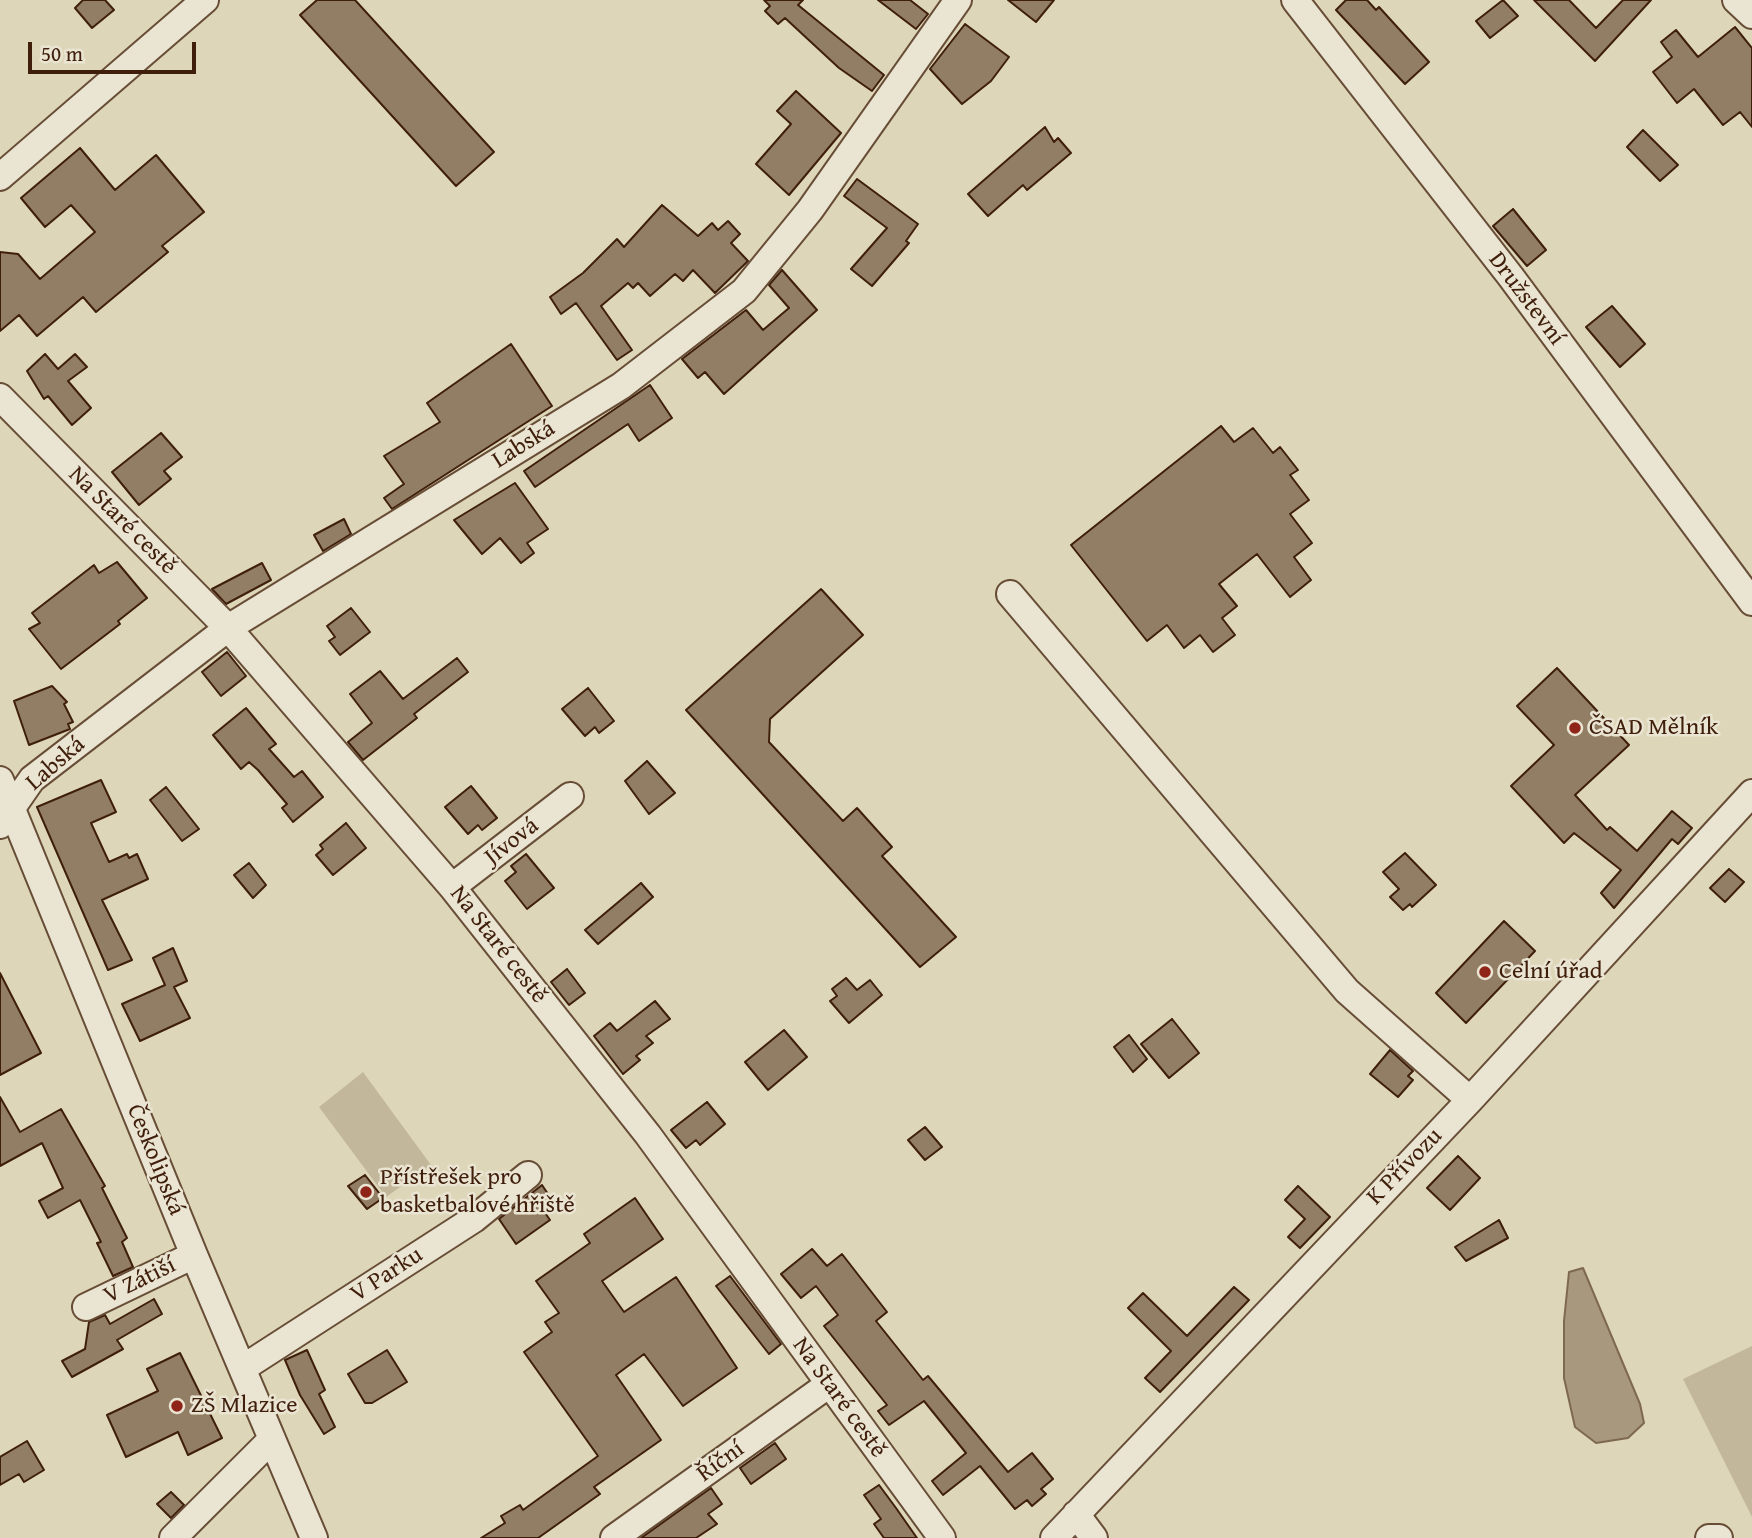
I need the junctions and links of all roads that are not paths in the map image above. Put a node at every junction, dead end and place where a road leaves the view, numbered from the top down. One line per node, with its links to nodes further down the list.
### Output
1 (205, 0): 6 (street)
2 (958, 0): 10 (street, Labská)
3 (1295, 0): 9 (street, Družstevní)
4 (1736, 0): 5 (street)
5 (1752, 15)
6 (0, 177)
7 (0, 397): 10 (street, Na Staré cestě)
8 (1010, 594): 16 (street)
9 (1752, 602)
10 (228, 628): 14 (street, Labská); 15 (street, Na Staré cestě)
11 (0, 780): 14 (street, Českolipská)
12 (1752, 793): 16 (street, K Přívozu)
13 (570, 796): 15 (street, Jívová)
14 (6, 816): 18 (street, Českolipská)
15 (453, 887): 21 (street, Na Staré cestě)
16 (1470, 1100): 23 (street, K Přívozu)
17 (528, 1175): 20 (street, V Parku)
18 (194, 1255): 19 (street, V Zátiší); 20 (street, Českolipská)
19 (86, 1307)
20 (243, 1368): 22 (street, Českolipská)
21 (828, 1385): 26 (street, Říční); 27 (street, Na Staré cestě)
22 (272, 1439): 24 (street); 25 (street, Českolipská)
23 (1076, 1514): 28 (street, K Přívozu); 29 (street)
24 (173, 1538)
25 (314, 1538)
26 (614, 1538)
27 (942, 1538)
28 (1054, 1538)
29 (1094, 1538)
30 (1709, 1538): 31 (street)
31 (1719, 1538)

